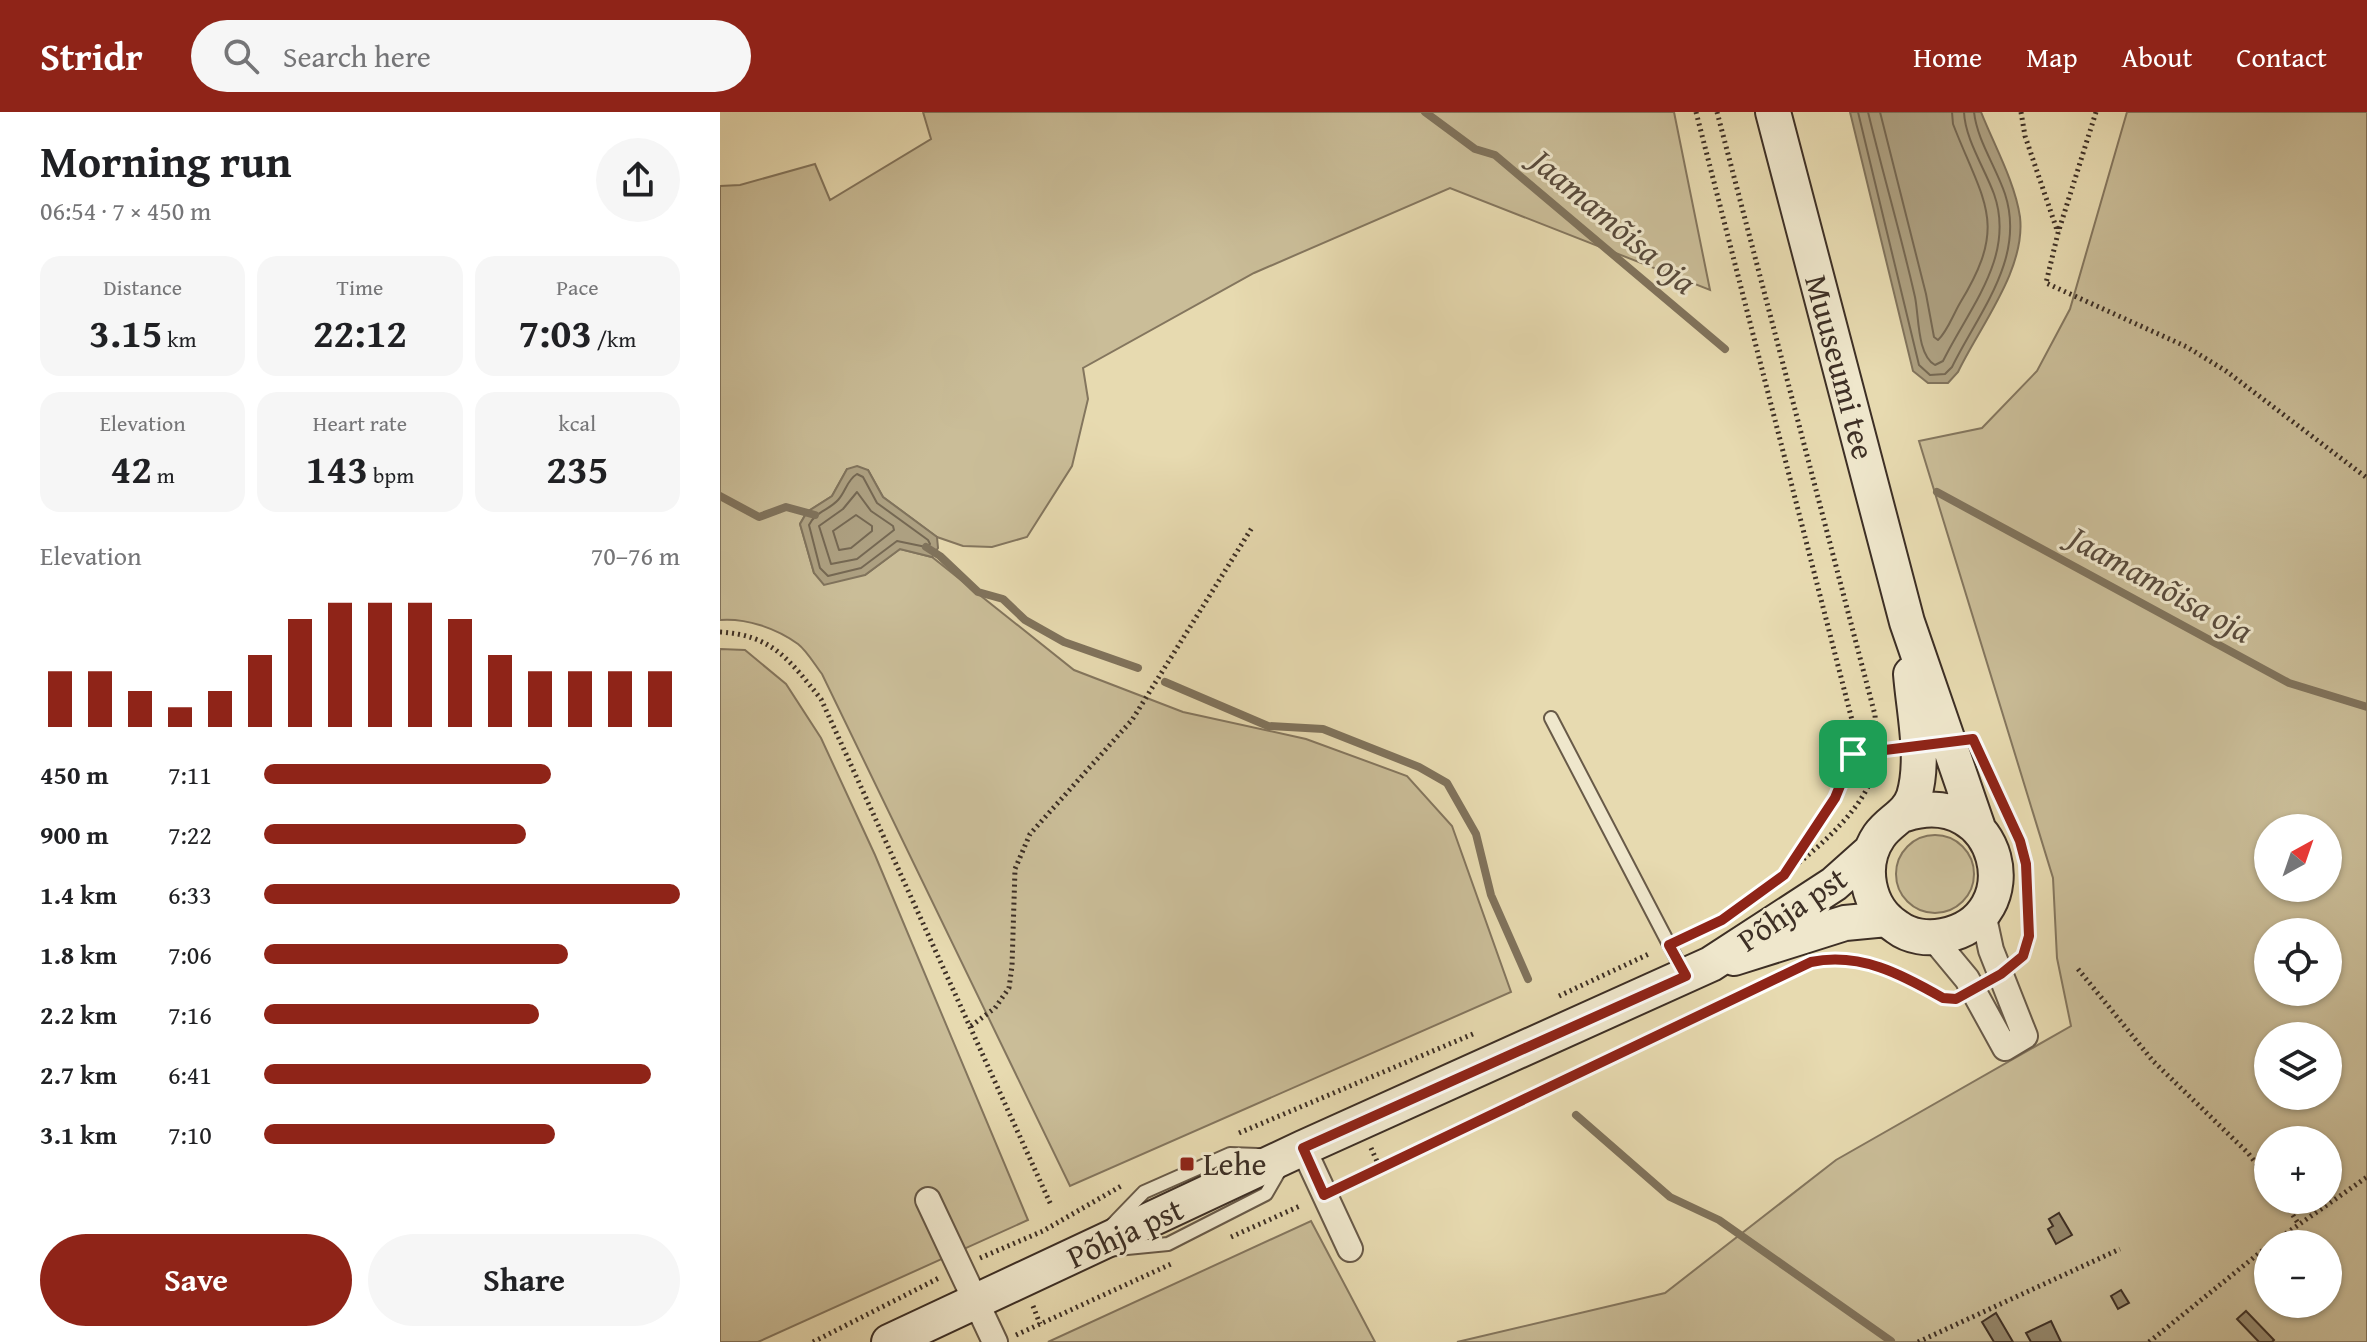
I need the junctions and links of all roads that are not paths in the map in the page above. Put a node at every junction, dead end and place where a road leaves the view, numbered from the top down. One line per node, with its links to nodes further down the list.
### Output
1 (1773, 112): 2 (street, Muuseumi tee)
2 (1907, 622): 4 (street, Muuseumi tee); 5 (street, Muuseumi tee)
3 (1551, 718): 10 (lane)
4 (1905, 814): 5 (street); 6 (street)
5 (1978, 828): 7 (street, Muuseumi tee)
6 (1871, 851): 8 (street); 10 (street, Põhja pst)
7 (1983, 913): 9 (street); 9 (street)
8 (1887, 919): 9 (street); 10 (street, Põhja pst)
9 (1933, 938)
10 (1698, 970): 11 (street, Põhja pst)
11 (1296, 1152): 13 (street); 14 (street, Põhja pst)
12 (928, 1200): 14 (street)
13 (1350, 1249)
14 (976, 1302): 15 (street); 16 (street, Põhja pst)
15 (1004, 1339)
16 (889, 1342)

